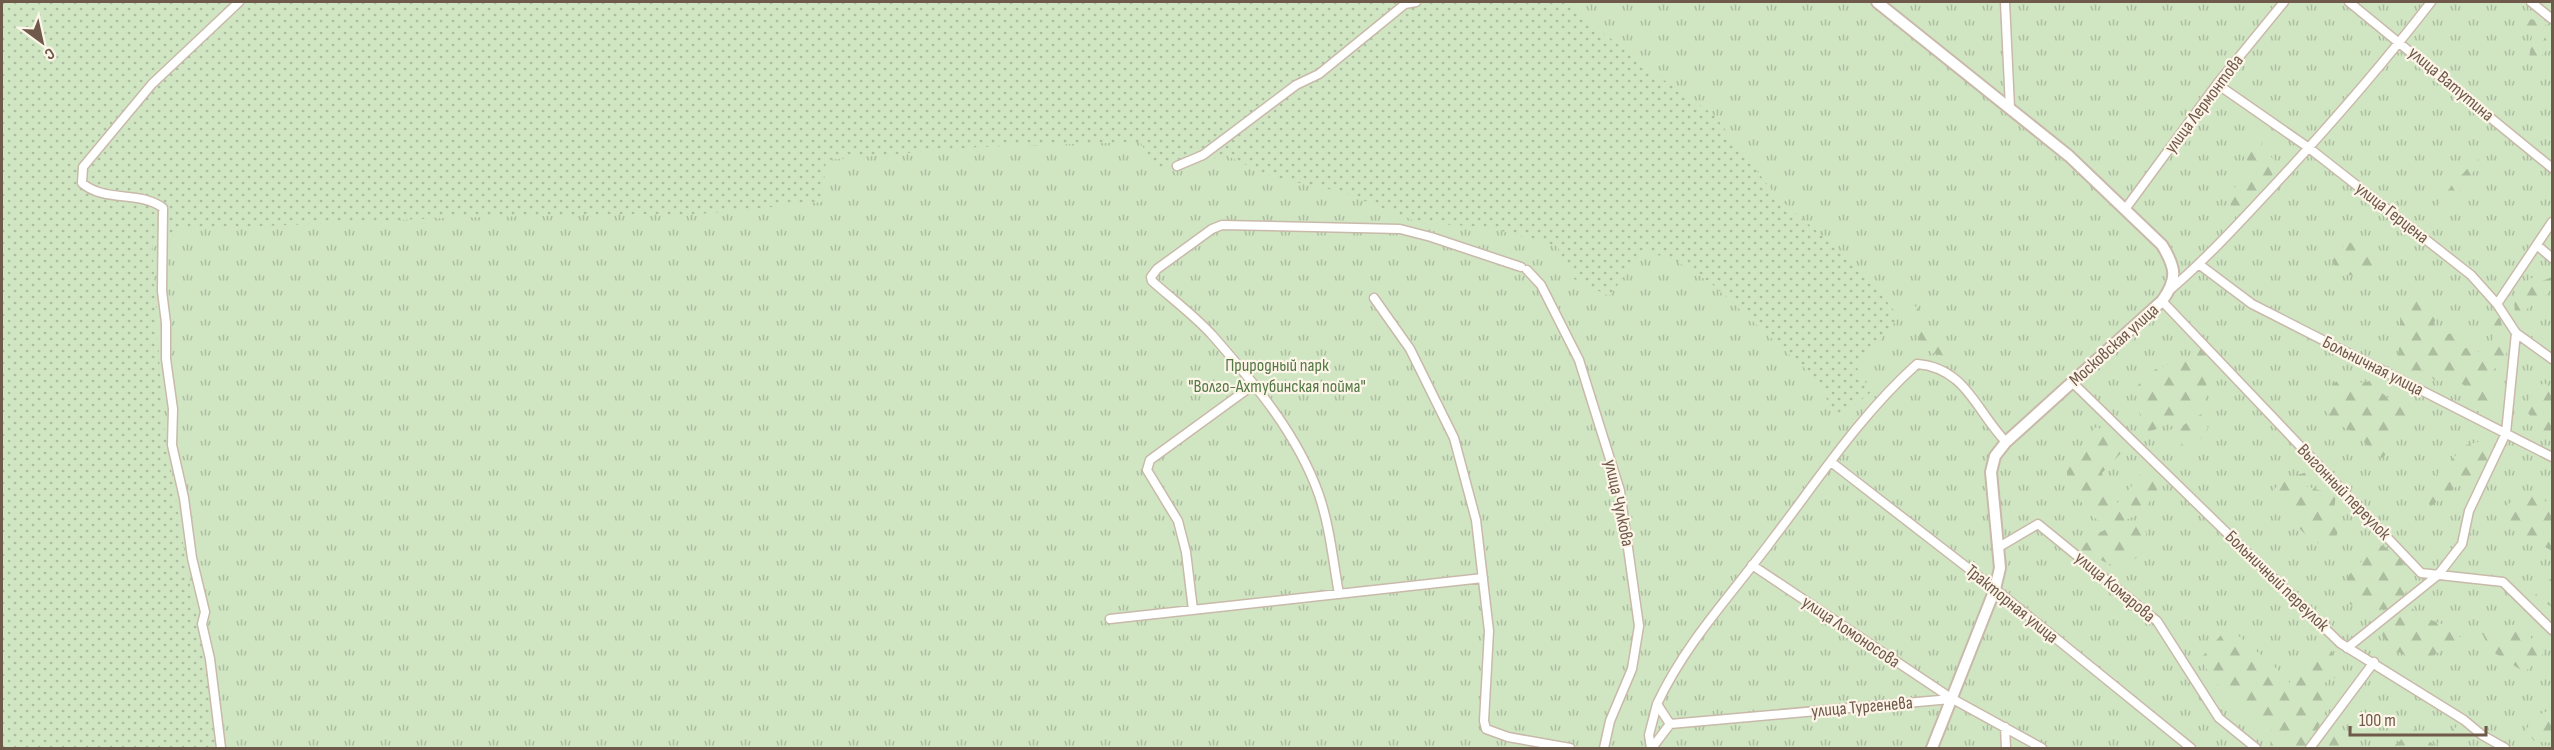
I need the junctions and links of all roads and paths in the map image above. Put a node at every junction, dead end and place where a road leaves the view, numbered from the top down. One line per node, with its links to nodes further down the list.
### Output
1 (239, 2): 48 (street)
2 (1416, 2): 14 (street)
3 (1877, 2): 12 (street)
4 (2005, 2): 12 (street)
5 (2284, 2): 11 (street, улица Лермонтова)
6 (2349, 2): 10 (street, улица Ватутина)
7 (2431, 2): 10 (street, Московская улица)
8 (2531, 2): 9 (street)
9 (2553, 19)
10 (2400, 42): 13 (street, Московская улица); 15 (street, улица Ватутина)
11 (2217, 84): 13 (street, улица Герцена); 16 (street, улица Лермонтова)
12 (2010, 108): 16 (street)
13 (2309, 148): 20 (street, Московская улица); 24 (street, улица Герцена)
14 (1177, 166)
15 (2553, 168)
16 (2126, 208): 21 (street)
17 (2553, 222): 18 (street)
18 (2538, 246): 19 (street); 24 (street)
19 (2553, 258)
20 (2200, 265): 21 (street, Московская улица); 29 (street, Больничная улица)
21 (2171, 289): 23 (street, Московская улица)
22 (1374, 298): 36 (street)
23 (2162, 301): 27 (street, Московская улица); 35 (street, Выгонный переулок)
24 (2497, 304): 25 (street, улица Герцена)
25 (2516, 333): 26 (street, улица Герцена); 29 (street)
26 (2553, 359)
27 (2073, 382): 30 (street, Московская улица); 42 (street, Больничный переулок)
28 (1253, 385): 38 (street); 39 (street); 50 (street, улица Чулкова)
29 (2506, 434): 31 (street, Больничная улица); 35 (street)
30 (2006, 442): 32 (street); 33 (street, Московская улица)
31 (2553, 457)
32 (1831, 462): 34 (street); 37 (street, Тракторная улица)
33 (1999, 547): 37 (street, Московская улица); 56 (street, улица Комарова)
34 (1752, 565): 44 (street, улица Ломоносова); 45 (street)
35 (2438, 574): 41 (street, Выгонный переулок); 42 (street)
36 (1483, 578): 38 (street); 49 (street)
37 (1995, 589): 44 (street, Московская улица); 55 (street, Тракторная улица)
38 (1339, 594): 39 (street)
39 (1193, 610): 40 (street)
40 (1110, 619)
41 (2553, 630)
42 (2347, 648): 43 (street, Больничный переулок)
43 (2374, 662): 57 (street); 58 (street, Больничный переулок)
44 (1951, 699): 46 (street, улица Тургенева); 47 (street); 52 (street, Московская улица)
45 (1657, 704): 46 (street); 51 (street)
46 (1670, 724): 51 (street)
47 (2005, 727): 53 (street); 54 (street)
48 (221, 748)
49 (1569, 748)
50 (1604, 748)
51 (1652, 748)
52 (1932, 748)
53 (2006, 748)
54 (2042, 748)
55 (2191, 748)
56 (2256, 748)
57 (2310, 748)
58 (2505, 748)

